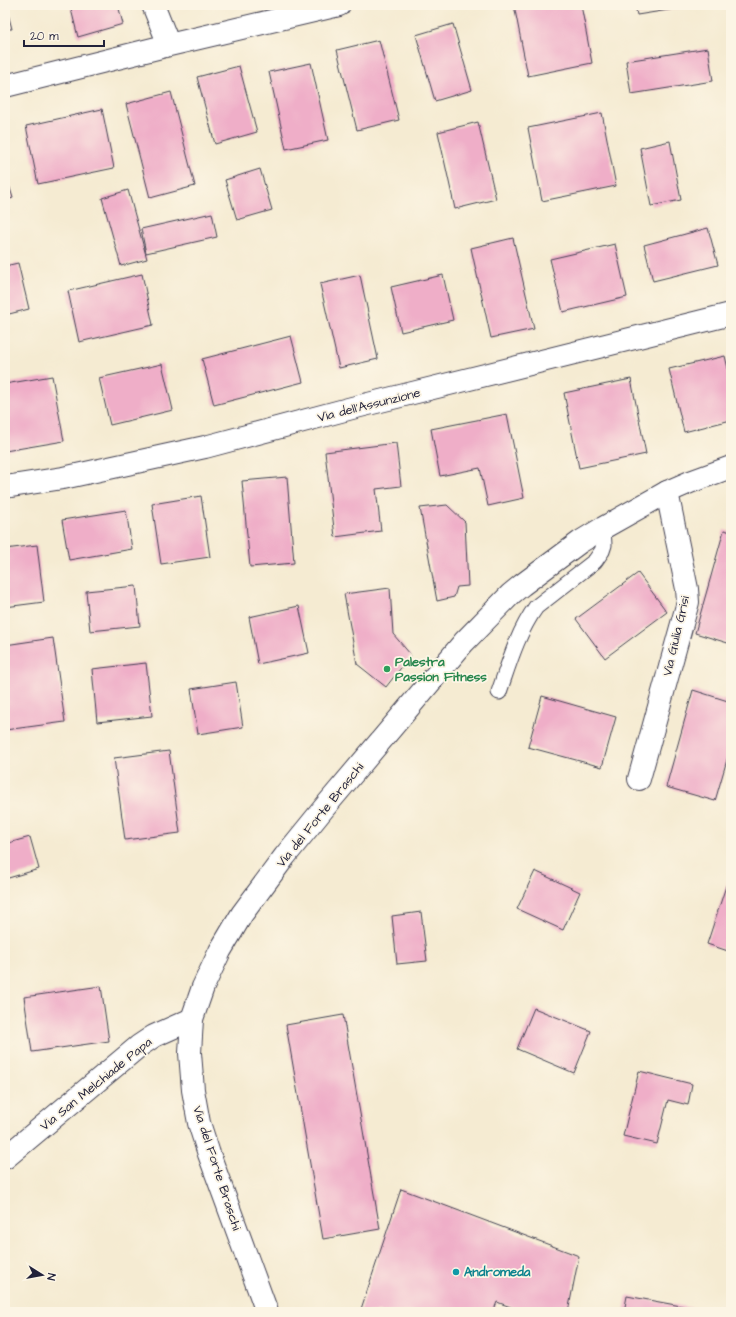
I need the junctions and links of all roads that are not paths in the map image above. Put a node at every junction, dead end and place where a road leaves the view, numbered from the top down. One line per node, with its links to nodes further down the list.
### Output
1 (153, 5): 3 (street)
2 (339, 5): 3 (street)
3 (169, 45): 4 (street)
4 (5, 86)
5 (731, 314): 7 (street, Via dell'Assunzione)
6 (731, 467): 8 (street, Via del Forte Braschi)
7 (5, 487)
8 (667, 492): 9 (street, Via del Forte Braschi); 11 (street, Via Giulia Grisi)
9 (603, 528): 10 (lane); 12 (street, Via del Forte Braschi)
10 (499, 692)
11 (639, 779)
12 (192, 1019): 13 (street, Via San Melchiade Papa); 14 (street, Via del Forte Braschi)
13 (5, 1158)
14 (267, 1312)

